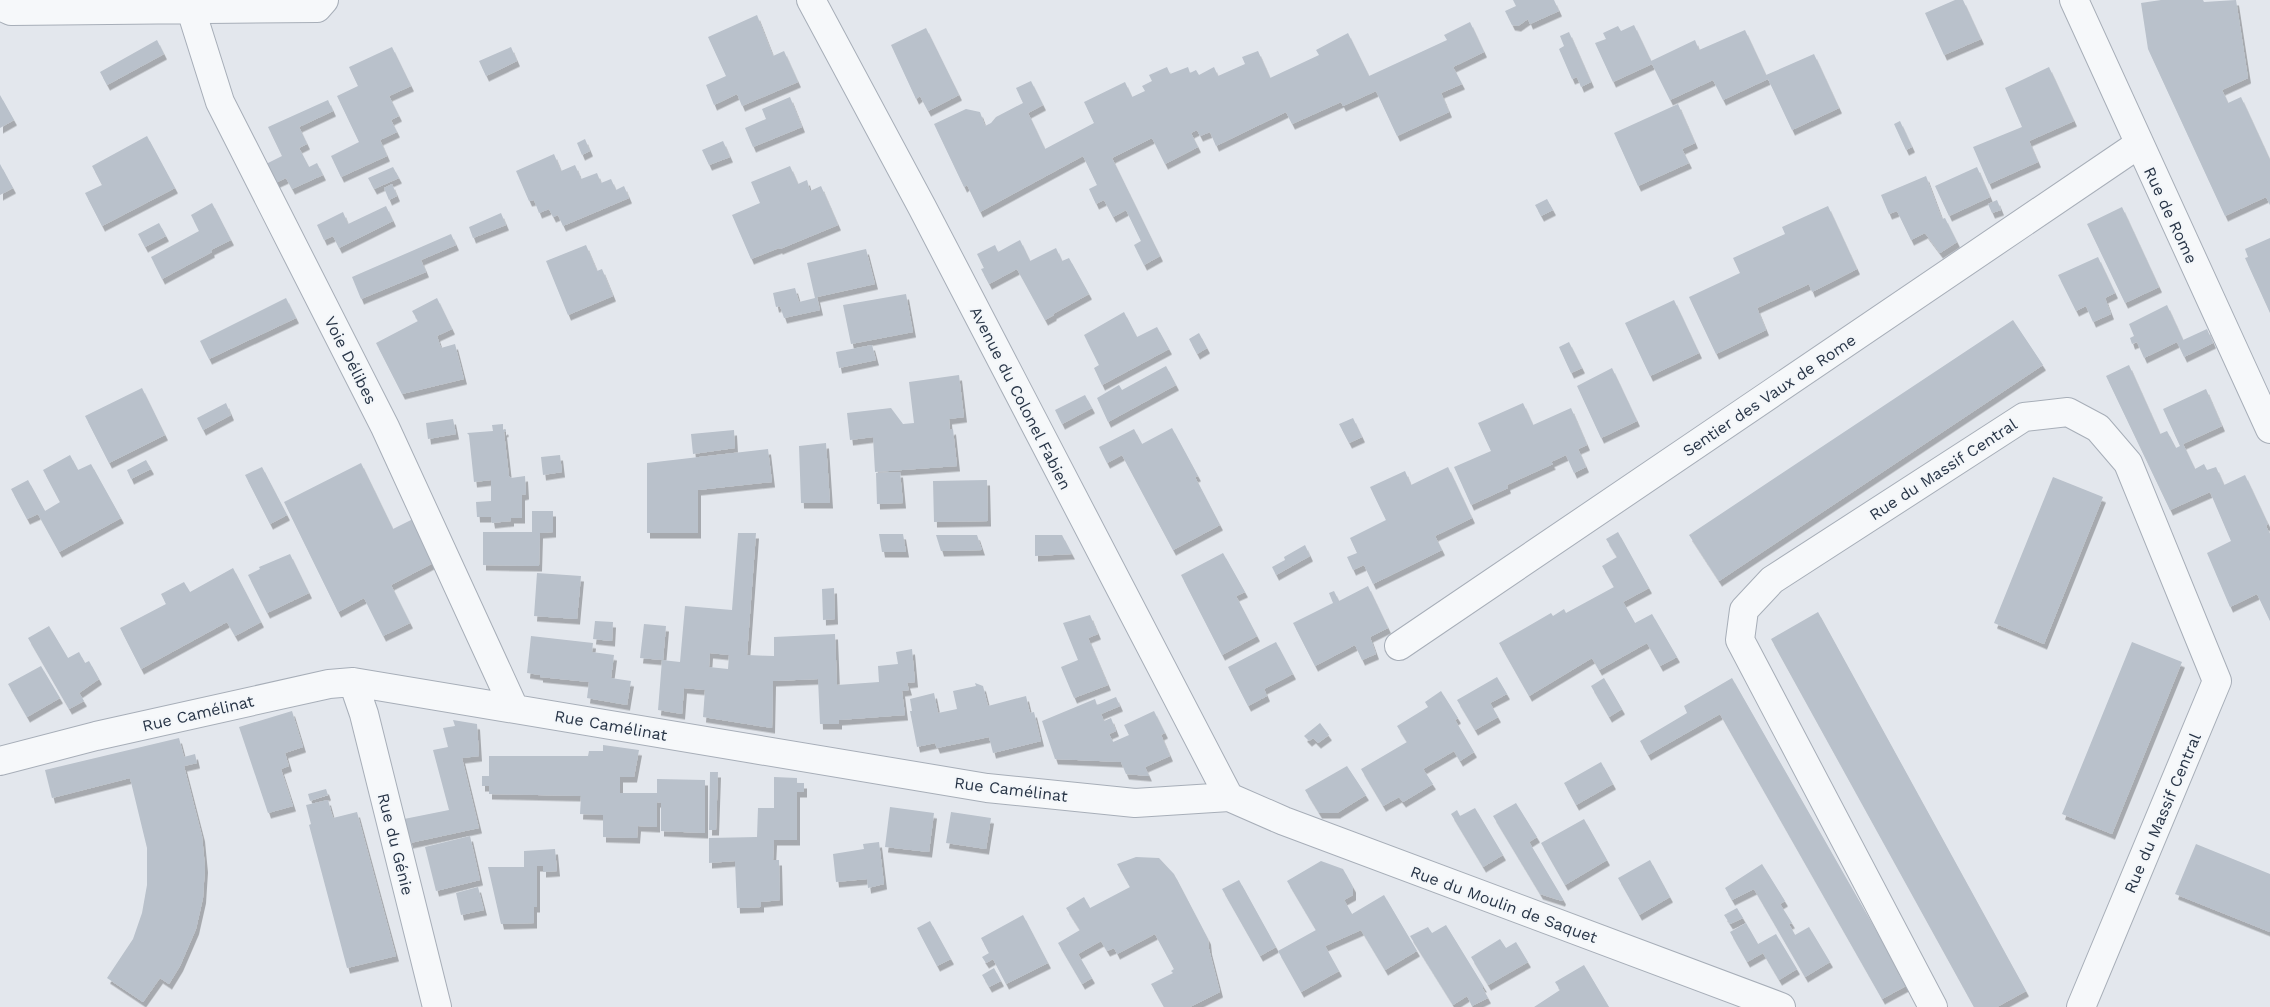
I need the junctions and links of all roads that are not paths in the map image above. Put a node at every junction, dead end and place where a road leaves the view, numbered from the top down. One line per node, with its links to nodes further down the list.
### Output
1 (324, 0): 5 (street)
2 (811, 0): 12 (street, Avenue du Colonel Fabien)
3 (2074, 0): 6 (street, Rue de Rome)
4 (0, 6): 5 (street)
5 (191, 10): 10 (street, Voie Délibes)
6 (2139, 144): 7 (street, Rue de Rome); 8 (street, Sentier des Vaux de Rome)
7 (2270, 429)
8 (1399, 646)
9 (353, 682): 10 (street, Rue Camélinat); 11 (street, Rue Camélinat); 13 (street, Rue du Génie)
10 (514, 708): 12 (street, Rue Camélinat)
11 (0, 761)
12 (1229, 797): 14 (street, Rue du Moulin de Saquet)
13 (437, 1007)
14 (1781, 1007)
15 (1933, 1007): 16 (street, Rue du Massif Central)
16 (2082, 1007)

